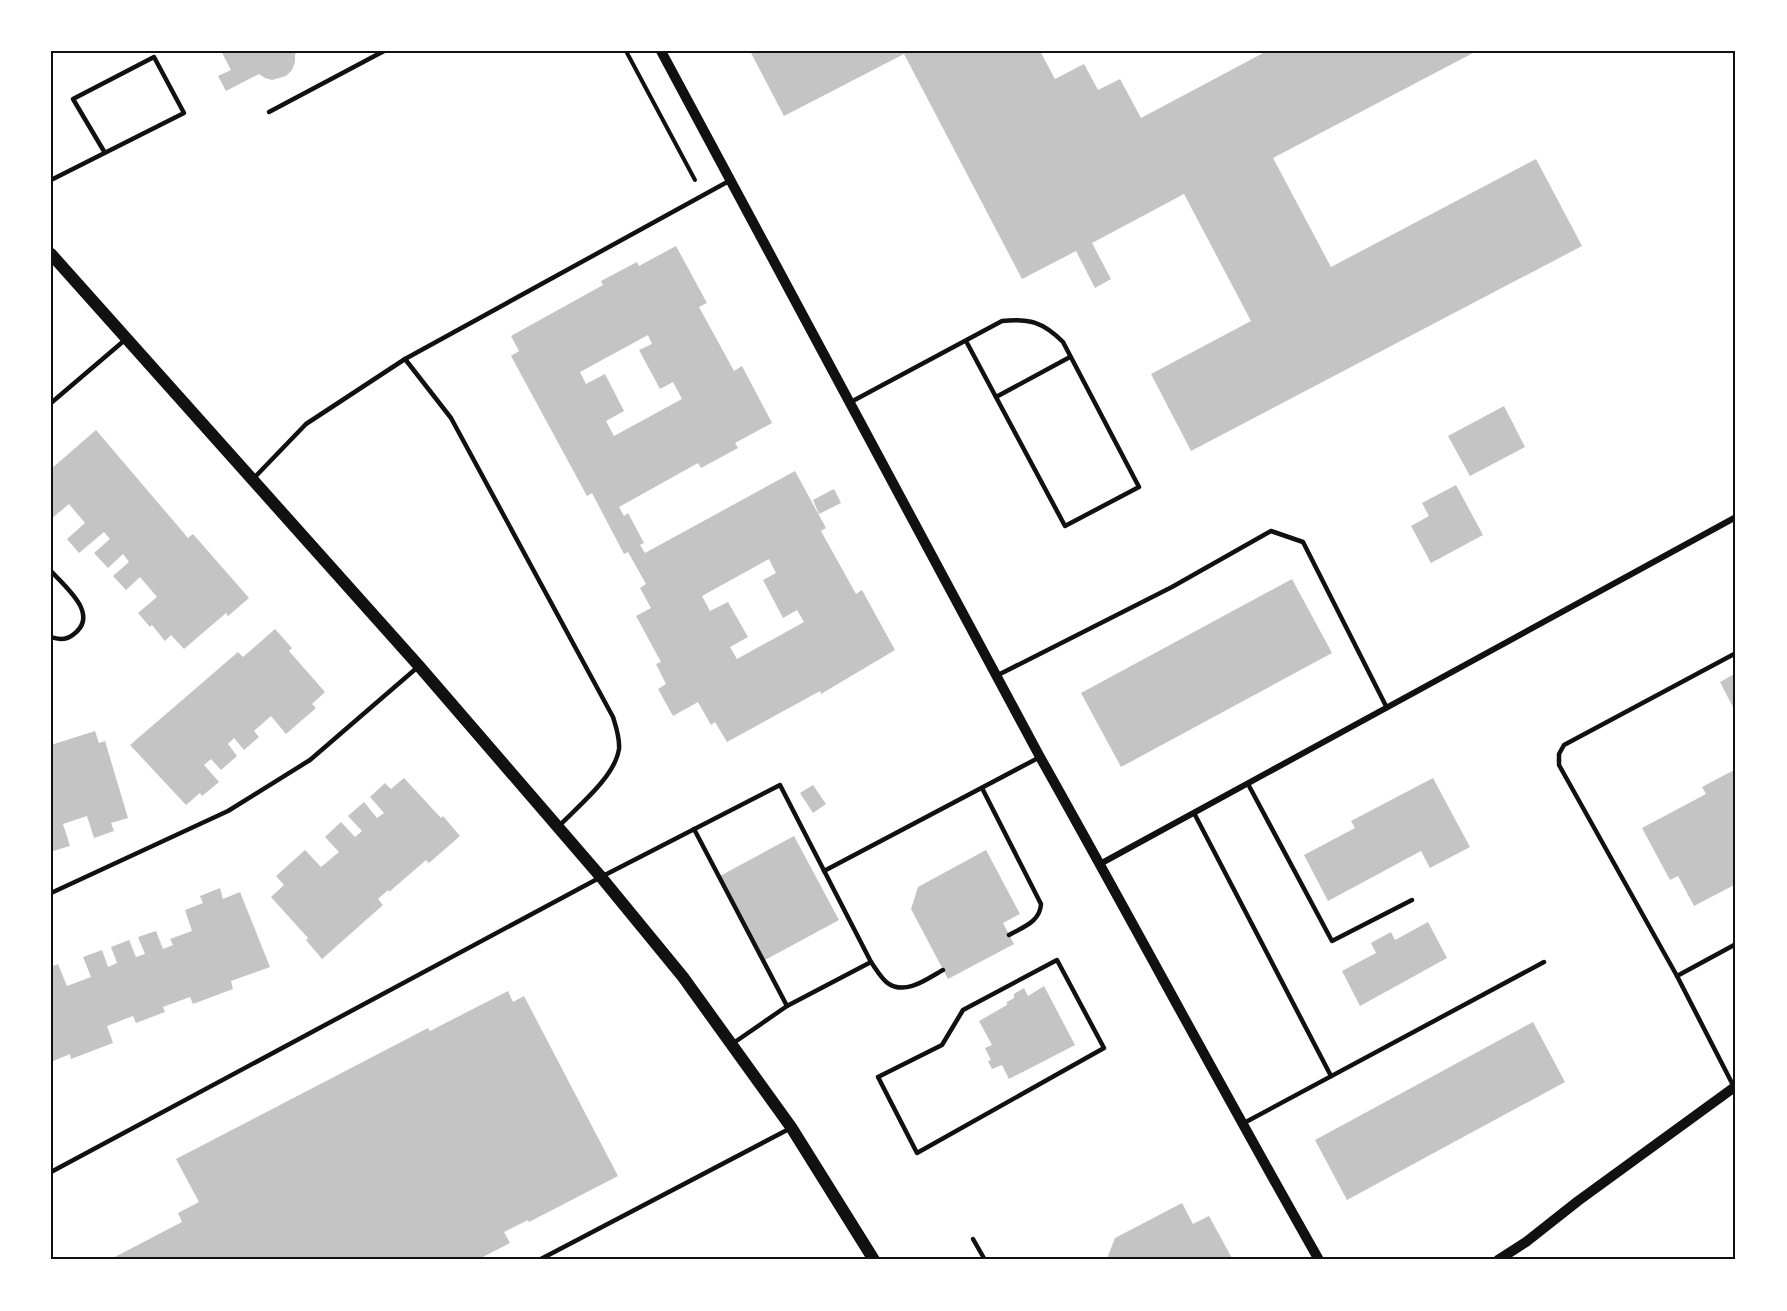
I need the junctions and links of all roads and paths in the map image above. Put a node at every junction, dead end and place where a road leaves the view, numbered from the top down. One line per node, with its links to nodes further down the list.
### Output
1 (384, 51): 4 (lane)
2 (626, 51): 8 (path)
3 (661, 51): 7 (street)
4 (269, 112)
5 (105, 153): 5 (lane); 6 (lane)
6 (51, 180)
7 (730, 181): 13 (lane); 16 (street)
8 (696, 182)
9 (51, 254): 10 (main road)
10 (126, 339): 15 (lane); 17 (main road)
11 (966, 341): 12 (lane); 14 (lane); 16 (lane)
12 (1070, 357): 14 (lane); 14 (lane)
13 (405, 359): 17 (lane); 29 (lane)
14 (996, 397)
15 (51, 403)
16 (849, 403): 23 (street)
17 (252, 480): 22 (main road)
18 (1736, 517): 24 (street)
19 (51, 571): 20 (lane)
20 (51, 637)
21 (1736, 653): 41 (lane)
22 (420, 666): 29 (main road); 34 (lane)
23 (996, 676): 24 (lane); 25 (street)
24 (1387, 708): 26 (street)
25 (1040, 758): 27 (lane); 31 (street)
26 (1248, 784): 28 (street); 35 (lane)
27 (982, 788): 32 (lane); 36 (lane)
28 (1194, 813): 31 (street); 44 (lane)
29 (558, 827): 33 (main road)
30 (694, 829): 32 (lane); 33 (lane); 42 (lane)
31 (1100, 864): 47 (street)
32 (824, 871): 38 (lane)
33 (601, 877): 43 (main road); 49 (lane)
34 (51, 893)
35 (1412, 900)
36 (1009, 935)
37 (1736, 944): 41 (lane)
38 (871, 962): 40 (lane); 42 (lane)
39 (1544, 962): 44 (lane)
40 (943, 970)
41 (1677, 976): 46 (lane)
42 (787, 1006): 43 (lane)
43 (732, 1044): 48 (main road)
44 (1331, 1076): 47 (lane)
45 (878, 1077): 45 (lane)
46 (1735, 1086): 55 (street)
47 (1242, 1124): 54 (street)
48 (791, 1128): 51 (lane); 52 (main road)
49 (51, 1172)
50 (974, 1239): 53 (lane)
51 (539, 1260)
52 (874, 1260)
53 (985, 1260)
54 (1319, 1260)
55 (1498, 1260)

